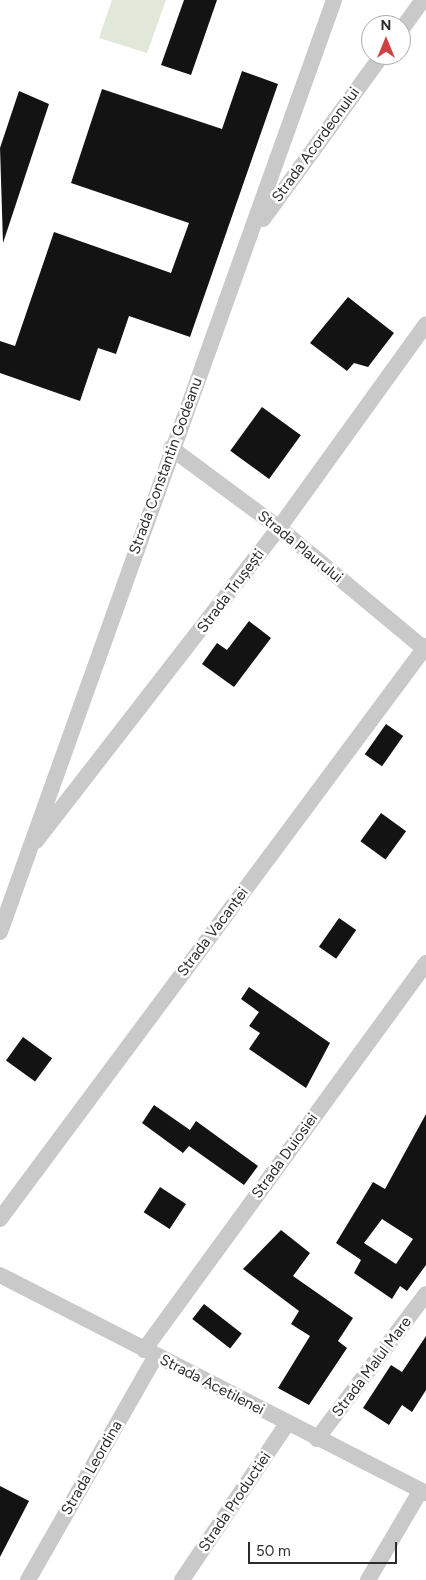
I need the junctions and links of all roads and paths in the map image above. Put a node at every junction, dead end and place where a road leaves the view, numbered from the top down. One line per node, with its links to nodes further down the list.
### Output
1 (334, 0): 5 (street, Strada Constantin Godeanu)
2 (423, 0): 3 (street)
3 (411, 16)
4 (375, 65): 5 (street, Strada Acordeonului)
5 (251, 236): 7 (street, Strada Constantin Godeanu)
6 (426, 324): 8 (street, Strada Trușești)
7 (171, 448): 8 (street, Strada Plaurului); 10 (street, Strada Constantin Godeanu)
8 (279, 528): 9 (street, Strada Plaurului); 10 (street, Strada Trușești)
9 (425, 648): 13 (street, Strada Vacanței)
10 (28, 852): 11 (street, Strada Constantin Godeanu)
11 (0, 932)
12 (426, 963): 16 (street, Strada Duiosiei)
13 (0, 1219)
14 (0, 1275): 16 (street, Strada Acetilenei)
15 (426, 1294): 18 (street, Strada Malul Mare)
16 (150, 1353): 17 (street, Strada Acetilenei); 20 (street, Strada Leordina)
17 (287, 1424): 18 (street, Strada Acetilenei); 21 (street, Strada Productiei)
18 (317, 1439): 19 (street, Strada Acetilenei)
19 (423, 1491): 22 (street)
20 (28, 1580)
21 (182, 1580)
22 (368, 1580)

